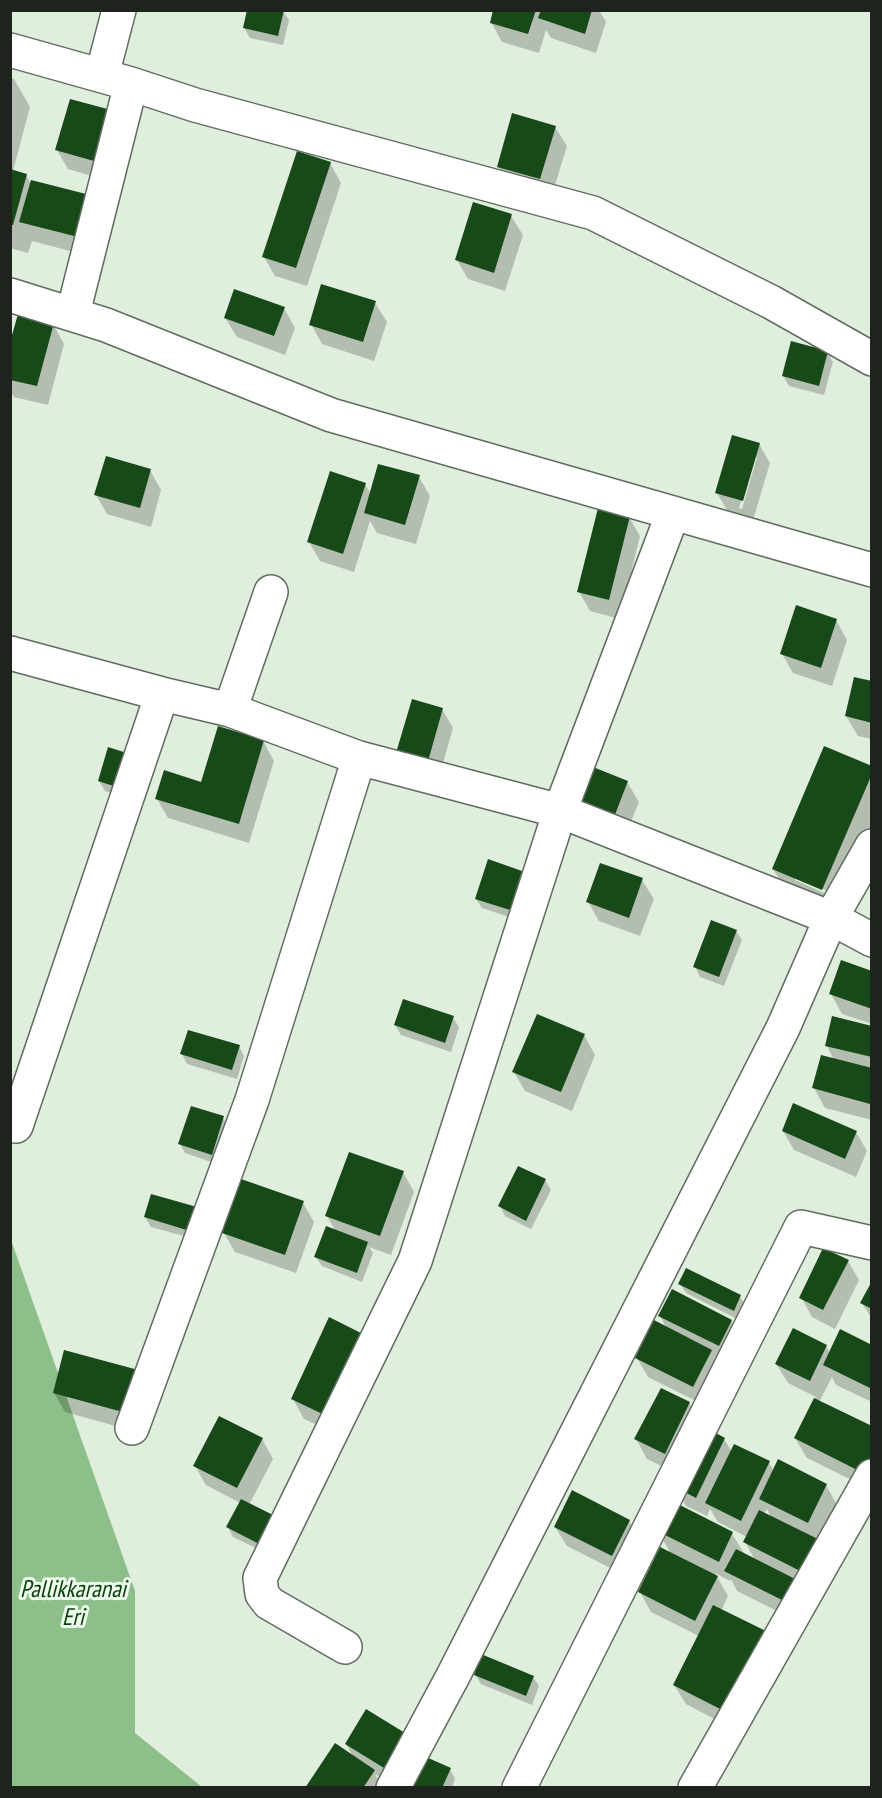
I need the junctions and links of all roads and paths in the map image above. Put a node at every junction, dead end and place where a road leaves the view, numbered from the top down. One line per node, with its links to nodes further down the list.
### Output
1 (119, 10): 3 (street)
2 (10, 50): 3 (street)
3 (116, 80): 5 (street); 6 (street)
4 (10, 295): 5 (street)
5 (73, 313): 7 (street)
6 (872, 359)
7 (673, 513): 8 (street); 14 (street)
8 (872, 570)
9 (271, 592): 12 (street)
10 (10, 653): 11 (street)
11 (162, 694): 12 (street); 18 (street)
12 (230, 710): 13 (street)
13 (358, 758): 14 (street); 20 (street)
14 (560, 811): 16 (street); 22 (street)
15 (872, 846): 16 (street)
16 (831, 918): 17 (street); 23 (street)
17 (872, 940)
18 (16, 1126)
19 (872, 1243): 24 (street)
20 (132, 1428)
21 (872, 1476): 25 (street)
22 (345, 1647)
23 (393, 1788)
24 (519, 1788)
25 (694, 1788)

